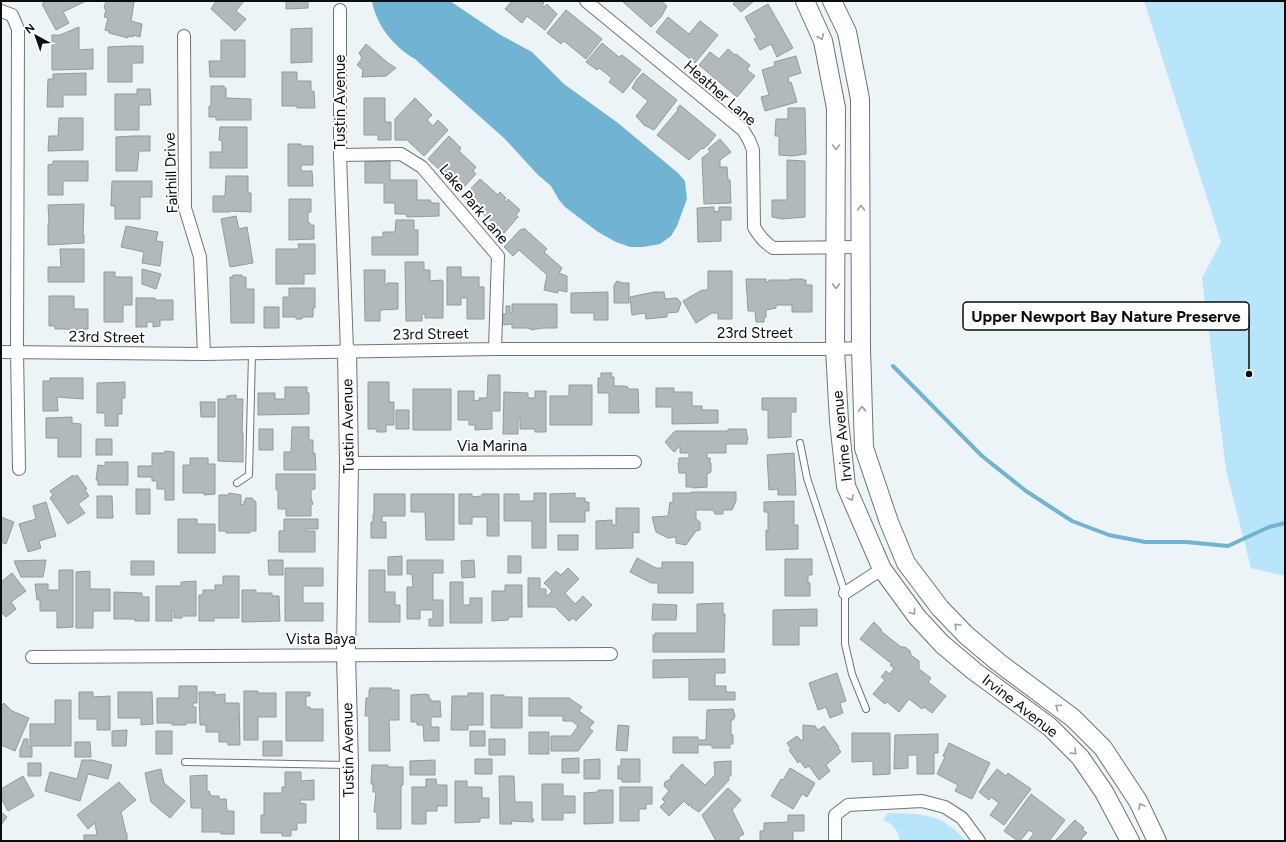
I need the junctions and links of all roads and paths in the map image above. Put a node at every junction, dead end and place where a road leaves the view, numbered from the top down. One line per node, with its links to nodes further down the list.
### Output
1 (586, 1): 8 (street, Heather Lane)
2 (805, 1): 8 (main road, Irvine Avenue, one-way to 8)
3 (832, 1): 9 (main road, Irvine Avenue, one-way to 3)
4 (340, 10): 7 (street, Tustin Avenue)
5 (6, 13): 15 (street)
6 (184, 36): 17 (street, Fairhill Drive)
7 (340, 155): 11 (street, Lake Park Lane); 13 (street, Tustin Avenue)
8 (837, 247): 9 (street, Heather Lane); 12 (main road, Irvine Avenue, one-way to 12)
9 (861, 247): 10 (main road, Irvine Avenue)
10 (861, 348): 12 (street, 23rd Street); 35 (main road, Irvine Avenue, one-way to 10)
11 (495, 349): 12 (street, 23rd Street); 13 (street, 23rd Street)
12 (835, 349): 23 (main road, Irvine Avenue, one-way to 23)
13 (347, 351): 16 (street, 23rd Street); 20 (main road, Tustin Avenue)
14 (1, 352): 15 (street, 23rd Street)
15 (17, 352): 17 (street, 23rd Street); 21 (street)
16 (252, 353): 17 (street, 23rd Street); 22 (lane)
17 (204, 354)
18 (800, 443): 24 (lane)
19 (635, 462): 20 (street, Via Marina)
20 (349, 463): 26 (main road, Tustin Avenue)
21 (19, 469)
22 (237, 483)
23 (882, 569): 24 (street); 34 (main road, Irvine Avenue, one-way to 34)
24 (845, 593): 28 (lane)
25 (611, 654): 26 (street, Vista Baya)
26 (346, 655): 27 (street, Vista Baya); 30 (main road, Tustin Avenue)
27 (32, 657)
28 (866, 709)
29 (185, 762): 30 (lane)
30 (349, 765): 31 (main road, Tustin Avenue)
31 (349, 841)
32 (835, 841): 33 (street)
33 (979, 841)
34 (1130, 841)
35 (1158, 841)

